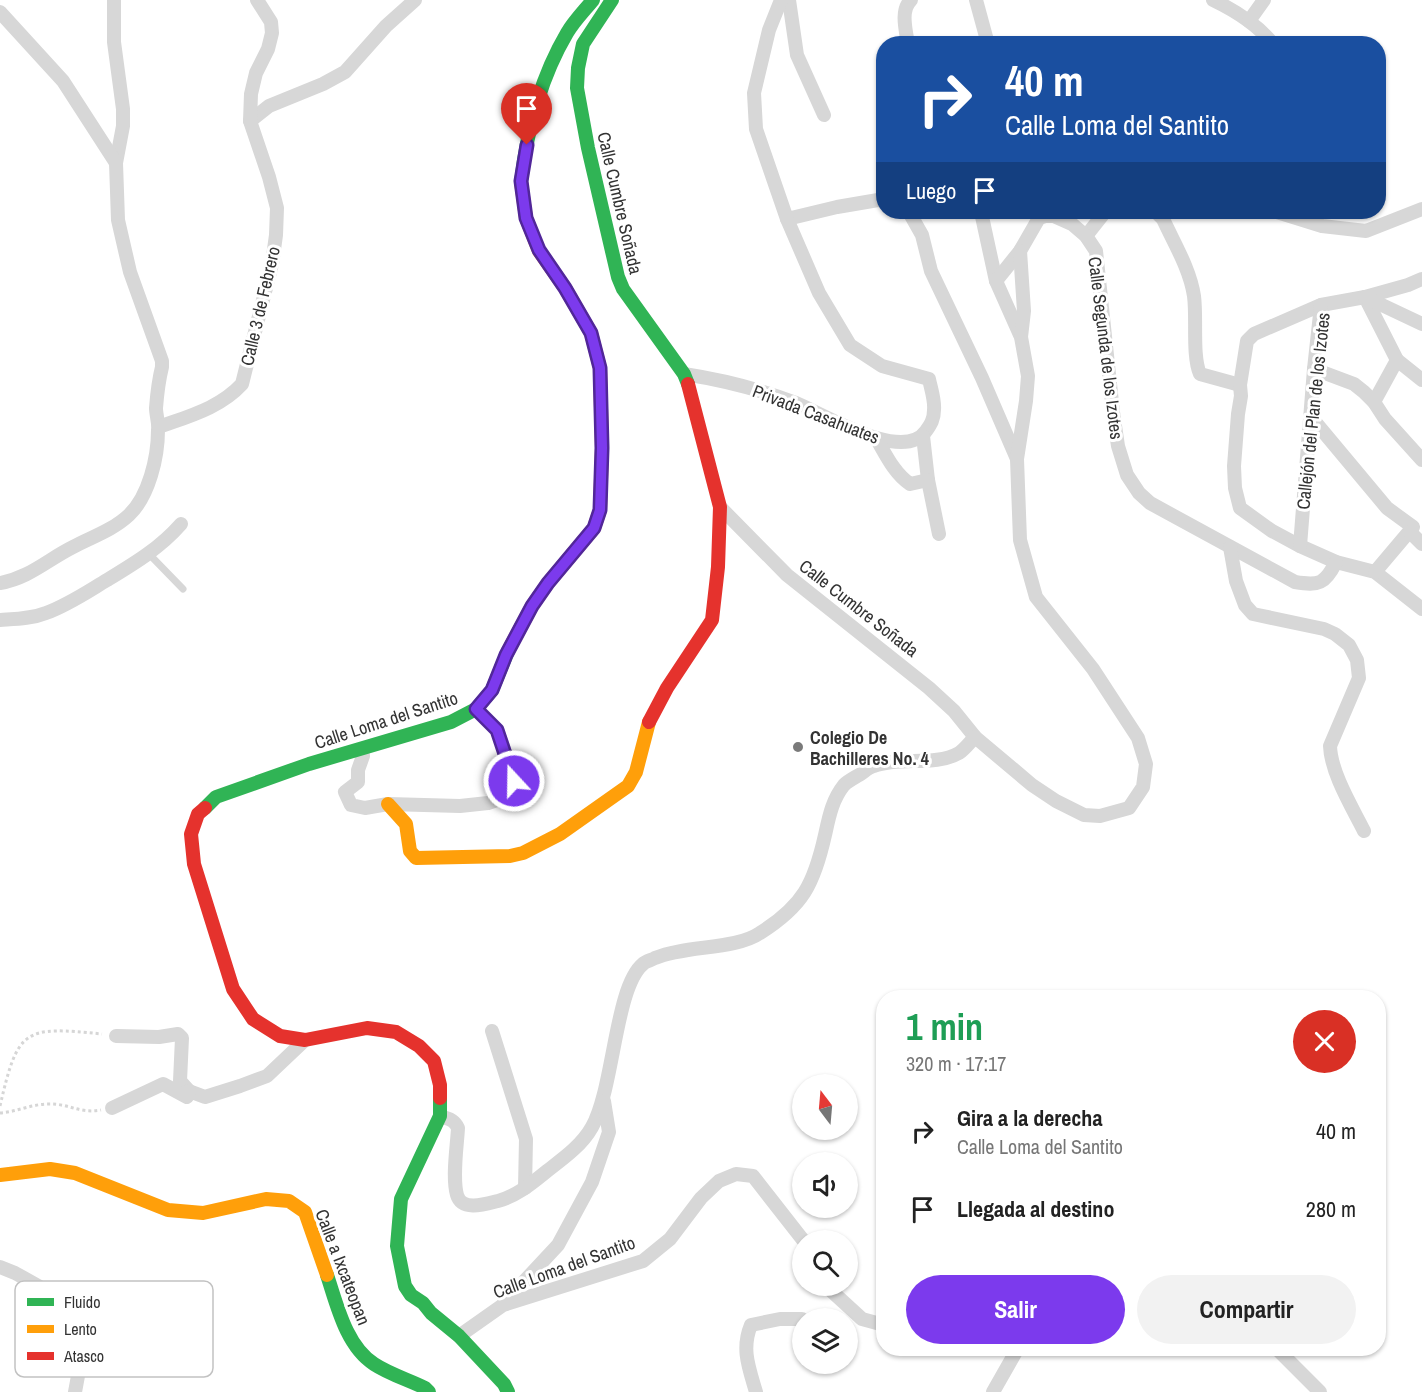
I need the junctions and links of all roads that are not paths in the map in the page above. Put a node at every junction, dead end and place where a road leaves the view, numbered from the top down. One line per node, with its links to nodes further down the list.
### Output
1 (114, 0): 19 (street)
2 (257, 0): 18 (street, Calle 3 de Febrero)
3 (415, 0): 18 (street)
4 (594, 0): 65 (main road, Calle Loma del Santito)
5 (612, 0): 40 (main road, Calle Cumbre Soñada)
6 (781, 0): 22 (street)
7 (789, 0): 17 (street)
8 (911, 0): 14 (street)
9 (976, 0): 15 (street)
10 (1213, 0): 13 (street)
11 (1264, 0): 13 (street)
12 (0, 12): 19 (street)
13 (1249, 21): 16 (street)
14 (907, 36)
15 (986, 36)
16 (1266, 36)
17 (824, 115)
18 (250, 121): 45 (street, Calle 3 de Febrero)
19 (116, 163): 45 (street)
20 (876, 201): 22 (street)
21 (1422, 209): 29 (street)
22 (787, 219): 46 (street)
23 (913, 219): 48 (street)
24 (983, 219): 33 (street)
25 (1038, 219): 31 (street, Calle Segunda de los Izotes)
26 (1061, 219): 30 (street, Calle Segunda de los Izotes)
27 (1099, 219): 30 (street, Calle Segunda de los Izotes)
28 (1165, 219): 42 (street)
29 (1300, 219)
30 (1086, 236): 57 (street, Calle Segunda de los Izotes)
31 (1020, 251): 33 (street); 37 (street)
32 (1422, 279): 34 (street, Callejón del Plan de los Izotes)
33 (996, 281): 37 (street)
34 (1365, 297): 35 (street, Callejón del Plan de los Izotes); 36 (street); 38 (street)
35 (1321, 305): 39 (street, Callejón del Plan de los Izotes); 42 (street)
36 (1422, 324)
37 (1021, 337): 48 (street)
38 (1397, 360): 41 (street); 43 (street)
39 (1314, 369): 43 (street); 44 (street, Callejón del Plan de los Izotes)
40 (684, 374): 47 (street, Privada Casahuates); 51 (main road, Calle Cumbre Soñada)
41 (1422, 380)
42 (1240, 384): 56 (street)
43 (1374, 402): 49 (street)
44 (1311, 417): 53 (street); 56 (street, Callejón del Plan de los Izotes)
45 (159, 427): 61 (street)
46 (923, 436): 47 (street, Privada Casahuates); 50 (street)
47 (876, 438): 50 (street)
48 (1017, 459): 66 (street)
49 (1422, 460)
50 (928, 480): 54 (street)
51 (720, 507): 66 (street, Calle Cumbre Soñada); 68 (main road, Calle Cumbre Soñada)
52 (181, 524): 58 (street)
53 (1412, 530): 55 (street); 60 (street)
54 (939, 534)
55 (1422, 544)
56 (1300, 546): 59 (street)
57 (1230, 547): 59 (street, Calle Segunda de los Izotes); 69 (street)
58 (149, 554): 62 (lane); 64 (street)
59 (1336, 562): 60 (street)
60 (1375, 572): 63 (street)
61 (0, 584)
62 (183, 589)
63 (1422, 609)
64 (0, 620)
65 (476, 709): 67 (main road, Calle Loma del Santito); 68 (street)
66 (975, 737): 74 (street)
67 (362, 749): 68 (street); 72 (main road, Calle Loma del Santito)
68 (388, 804)
69 (1364, 831)
70 (492, 1031): 78 (street)
71 (116, 1036): 73 (street)
72 (305, 1040): 73 (street); 76 (main road, Calle Loma del Santito)
73 (189, 1091): 75 (street)
74 (604, 1101): 78 (street); 83 (street)
75 (112, 1108)
76 (440, 1116): 78 (street); 88 (main road, Calle Loma del Santito)
77 (0, 1175): 93 (main road, Calle a Ixcateopan)
78 (525, 1188)
79 (795, 1230): 83 (street, Calle Loma del Santito)
80 (0, 1267): 81 (street)
81 (30, 1281)
82 (835, 1296): 84 (street)
83 (503, 1305): 88 (street, Calle Loma del Santito)
84 (845, 1308)
85 (792, 1319): 95 (street)
86 (858, 1320): 87 (street)
87 (876, 1323)
88 (459, 1336): 94 (main road)
89 (1013, 1356): 96 (street)
90 (1284, 1356): 97 (street)
91 (78, 1377): 92 (street)
92 (75, 1392)
93 (429, 1392)
94 (508, 1392)
95 (756, 1392)
96 (993, 1392)
97 (1320, 1392)

